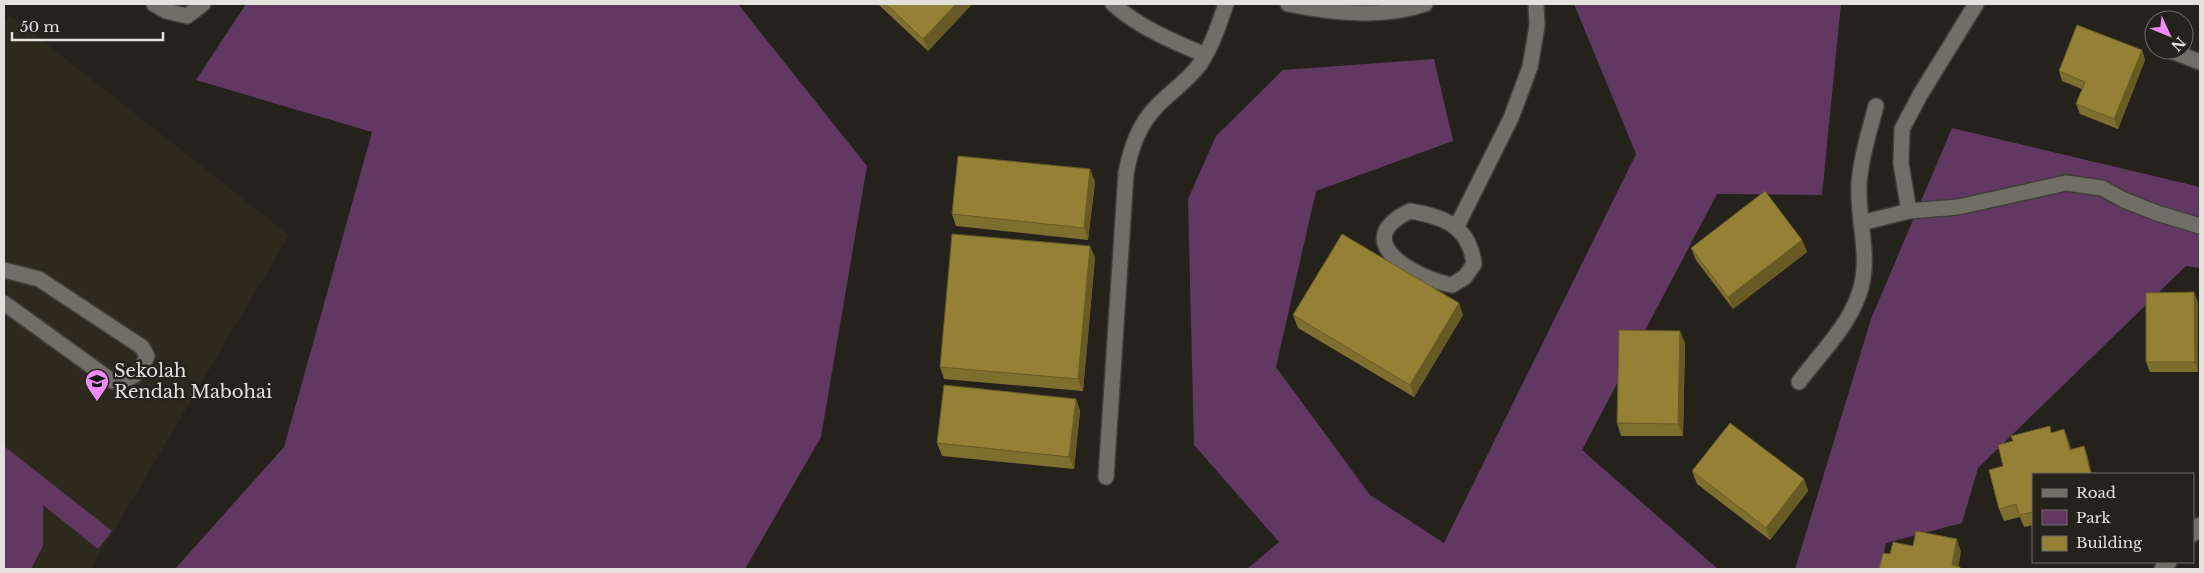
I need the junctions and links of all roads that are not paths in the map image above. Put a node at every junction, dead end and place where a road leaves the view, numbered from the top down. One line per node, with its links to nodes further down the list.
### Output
1 (154, 4): 2 (street)
2 (204, 4)
3 (1113, 4): 9 (street)
4 (1226, 4): 9 (street)
5 (1288, 4): 6 (street)
6 (1425, 4)
7 (1536, 4): 13 (street)
8 (1976, 4): 11 (street)
9 (1205, 55): 18 (street)
10 (1876, 106): 12 (street)
11 (1909, 211): 12 (street); 14 (street)
12 (1861, 223): 17 (street)
13 (1457, 226): 13 (street)
14 (2200, 226)
15 (4, 270): 16 (street)
16 (4, 303)
17 (1799, 382)
18 (1106, 477)

